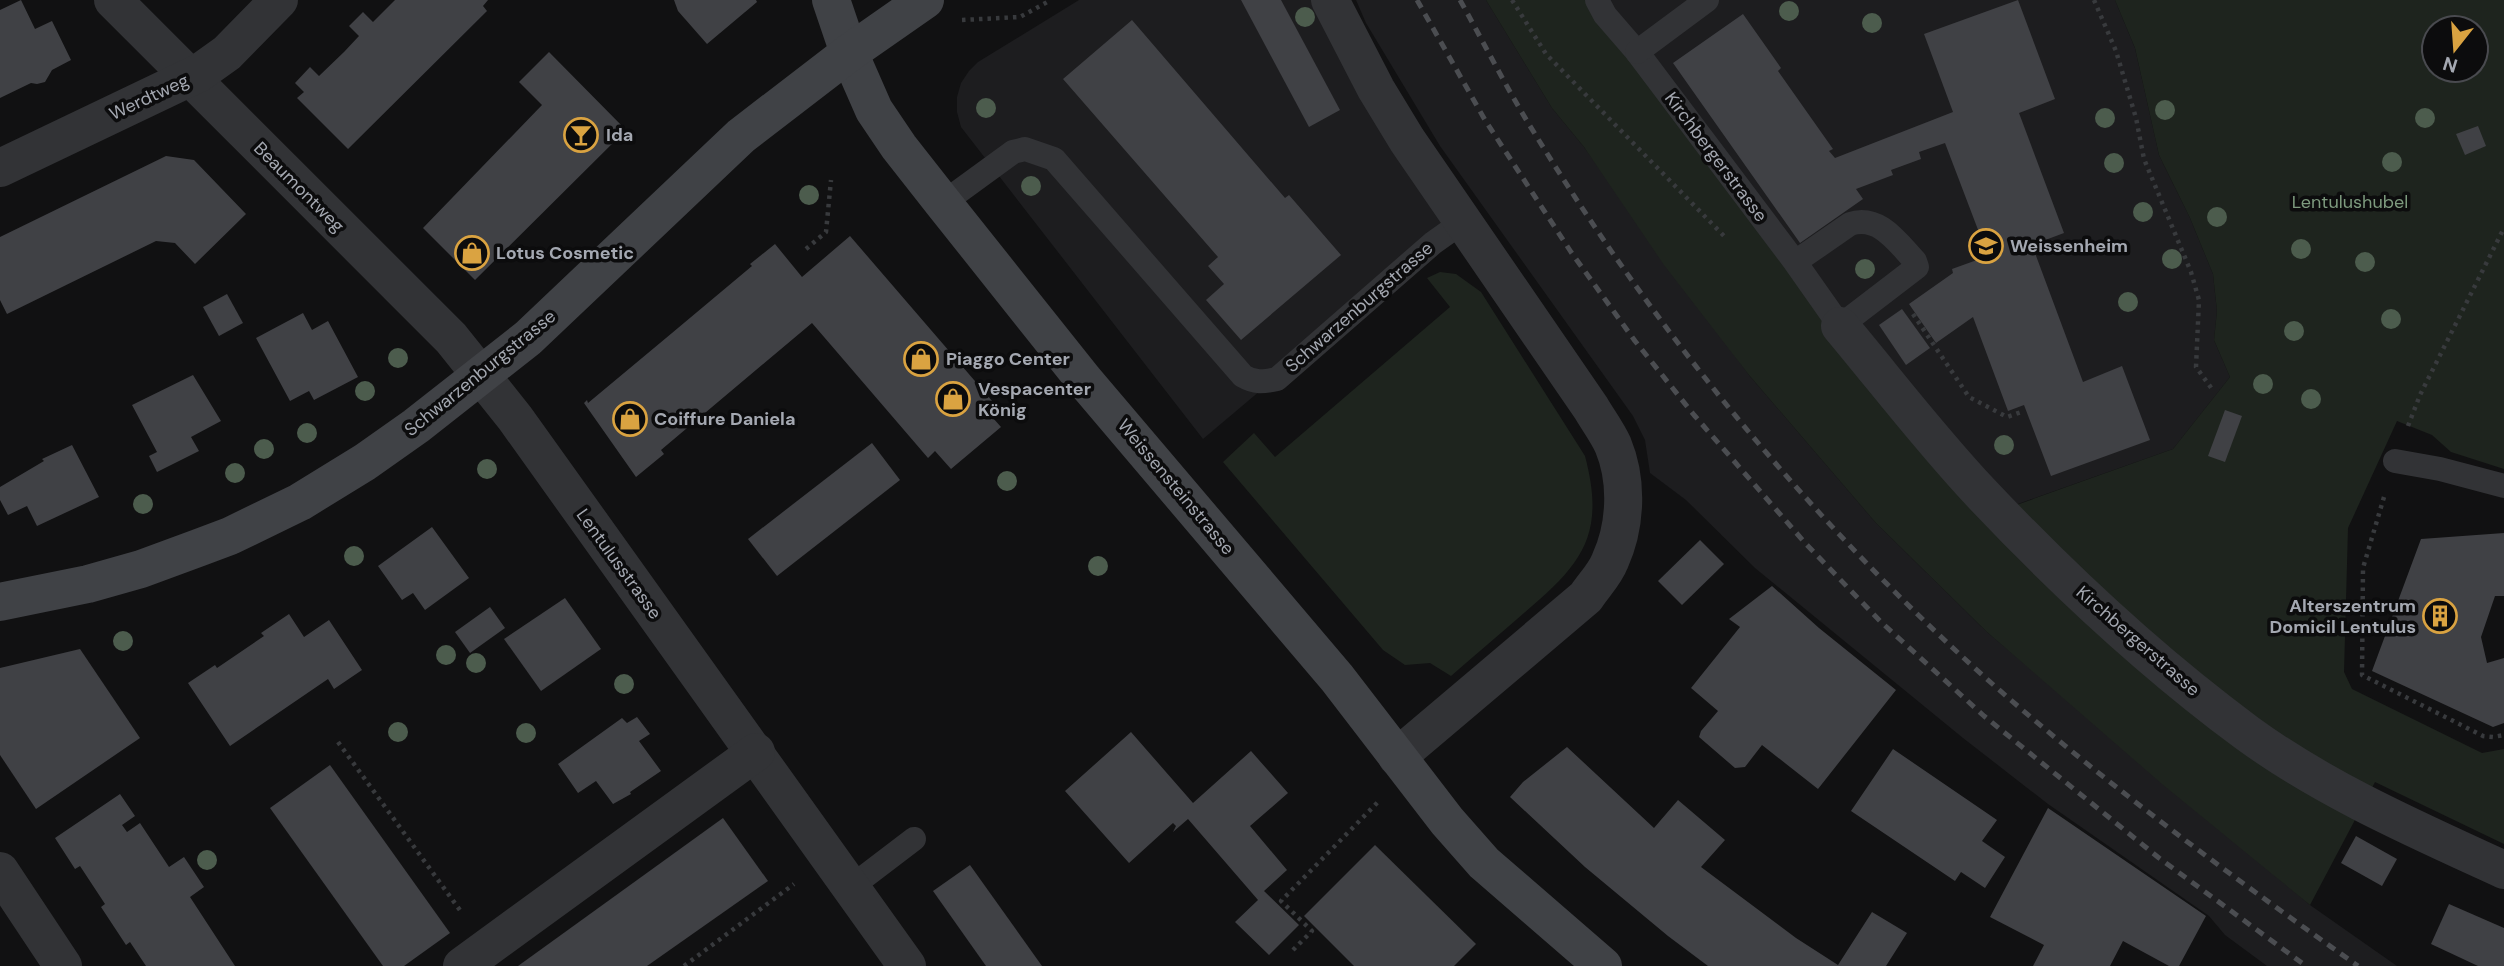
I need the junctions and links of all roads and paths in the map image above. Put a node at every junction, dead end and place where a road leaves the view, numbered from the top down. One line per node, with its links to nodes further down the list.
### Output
1 (113, 0): 14 (street, Beaumontweg)
2 (279, 0): 14 (street, Werdtweg)
3 (831, 0): 13 (main road, Weissensteinstrasse)
4 (925, 0): 13 (main road, Schwarzenburgstrasse)
5 (1051, 0): 11 (path)
6 (1329, 0): 18 (street)
7 (1512, 0): 20 (path)
8 (1597, 0): 12 (lane, Kirchbergerstrasse)
9 (1707, 0): 12 (lane)
10 (2094, 0): 26 (path)
11 (1020, 17)
12 (1637, 52): 22 (lane, Kirchbergerstrasse)
13 (849, 53): 17 (main road, Weissensteinstrasse); 25 (main road, Schwarzenburgstrasse)
14 (189, 78): 15 (street, Werdtweg); 25 (street, Beaumontweg)
15 (0, 168)
16 (831, 180): 21 (path)
17 (943, 203): 18 (lane, Schwarzenburgstrasse); 34 (main road, Weissensteinstrasse)
18 (1464, 220): 34 (street)
19 (2504, 228): 28 (path)
20 (1734, 245)
21 (806, 249)
22 (1795, 261): 24 (lane, Kirchbergerstrasse); 24 (lane)
23 (1915, 318): 27 (path)
24 (1840, 326): 37 (street, Kirchbergerstrasse)
25 (482, 376): 30 (main road, Schwarzenburgstrasse); 33 (street, Lentulusstrasse)
26 (2213, 389)
27 (2024, 411)
28 (2395, 461): 29 (lane); 31 (path)
29 (2504, 486)
30 (0, 602)
31 (2504, 735)
32 (338, 742): 42 (path)
33 (756, 752): 40 (street, Lentulusstrasse); 42 (street)
34 (1397, 757): 46 (main road, Weissensteinstrasse)
35 (1379, 802): 41 (path)
36 (914, 839): 40 (lane)
37 (2504, 870)
38 (0, 871): 43 (street)
39 (803, 877): 44 (path)
40 (851, 887): 45 (street, Lentulusstrasse)
41 (1293, 950)
42 (475, 957)
43 (63, 966)
44 (684, 966)
45 (907, 966)
46 (1603, 966)

